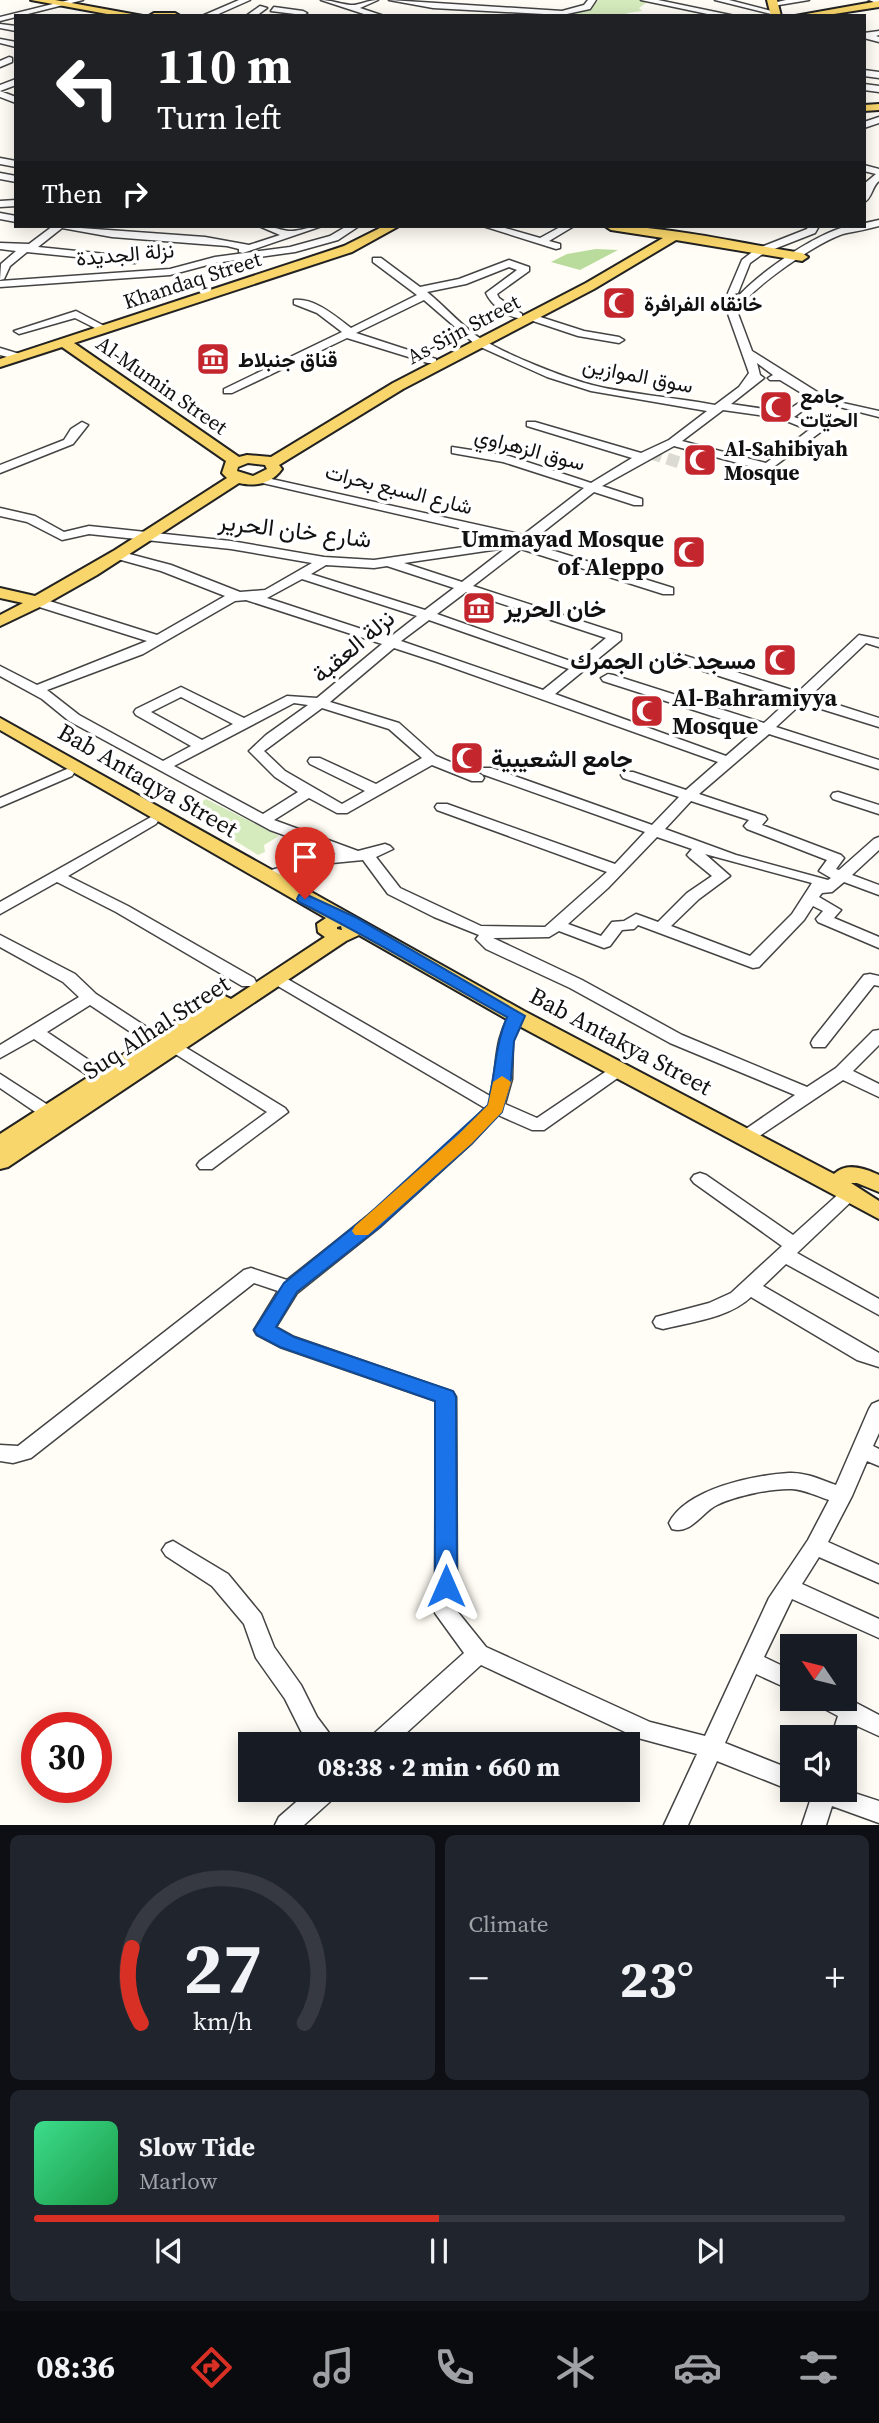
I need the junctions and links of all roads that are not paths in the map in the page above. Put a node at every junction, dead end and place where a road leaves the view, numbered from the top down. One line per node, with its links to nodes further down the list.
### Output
1 (36, 0): 13 (main road)
2 (79, 0): 13 (street)
3 (246, 0): 12 (street)
4 (325, 0): 16 (street)
5 (374, 0): 16 (street)
6 (393, 0): 26 (street)
7 (592, 0): 27 (street)
8 (645, 0): 20 (street); 28 (street)
9 (719, 0): 17 (street)
10 (805, 0): 17 (street)
11 (873, 0): 14 (street)
12 (226, 3): 23 (street)
13 (58, 4): 21 (street); 22 (main road)
14 (879, 4): 29 (main road); 30 (main road)
15 (263, 8): 24 (street)
16 (352, 8): 25 (street)
17 (774, 8)
18 (274, 9): 19 (street)
19 (304, 13)
20 (700, 13)
21 (26, 14)
22 (125, 14)
23 (209, 14)
24 (253, 14)
25 (373, 14)
26 (477, 14)
27 (556, 14)
28 (658, 14)
29 (813, 14)
30 (824, 14)
31 (879, 174): 32 (street)
32 (866, 194)
33 (56, 228): 51 (street)
34 (78, 228): 45 (street)
35 (270, 228): 46 (street)
36 (310, 228): 46 (street)
37 (351, 228): 56 (street, نزلة الجديدة)
38 (389, 228): 67 (main road, Khandaq Street)
39 (495, 228): 48 (street)
40 (566, 228): 48 (street)
41 (623, 228): 47 (main road)
42 (813, 228): 53 (street)
43 (860, 228): 54 (street)
44 (836, 230): 54 (street)
45 (112, 234): 52 (street); 55 (street)
46 (288, 234): 52 (street)
47 (667, 236): 53 (main road); 66 (main road, As-Sijn Street)
48 (542, 242): 50 (street)
49 (0, 246): 51 (street)
50 (556, 246)
51 (29, 247): 55 (street); 59 (street)
52 (250, 248): 56 (street)
53 (762, 251): 54 (main road); 63 (street)
54 (793, 256): 74 (street); 79 (street)
55 (85, 258): 57 (street)
56 (222, 259): 61 (street, نزلة الجديدة)
57 (135, 260)
58 (377, 260): 64 (street, سوق الموازين)
59 (0, 277)
60 (462, 282): 62 (street); 62 (street); 64 (street)
61 (0, 284)
62 (496, 289): 66 (street)
63 (733, 293)
64 (421, 294): 69 (street); 71 (street, سوق الموازين)
65 (299, 302): 69 (street)
66 (524, 316): 70 (street); 71 (main road, As-Sijn Street)
67 (104, 329): 68 (street); 72 (main road, Khandaq Street)
68 (19, 331)
69 (349, 333): 76 (street); 80 (street)
70 (619, 340)
71 (477, 341): 76 (main road, As-Sijn Street); 82 (street, سوق الموازين); 91 (main road, As-Sijn Street)
72 (64, 342): 75 (main road, Khandaq Street); 90 (main road, Al-Mumin Street)
73 (0, 351): 75 (street)
74 (751, 354): 78 (street); 79 (street)
75 (19, 356): 77 (main road, Khandaq Street)
76 (432, 361): 91 (main road, As-Sijn Street)
77 (0, 363)
78 (782, 376): 79 (street); 81 (street)
79 (756, 378): 82 (street)
80 (229, 391)
81 (813, 398): 83 (street); 84 (street)
82 (717, 407): 84 (street, سوق الموازين); 87 (street); 89 (street)
83 (879, 414)
84 (787, 416): 87 (street, سوق الموازين)
85 (531, 424): 89 (street)
86 (82, 425): 92 (street)
87 (673, 442): 89 (street)
88 (456, 450): 94 (street, سوق الزهراوي)
89 (647, 454): 94 (street, نزلة العقبة)
90 (236, 461): 91 (main road); 93 (main road)
91 (268, 468): 93 (main road); 98 (street, شارع السبع بحرات)
92 (0, 469)
93 (237, 478): 97 (main road)
94 (593, 487): 95 (street, سوق الزهراوي); 98 (street, نزلة العقبة)
95 (638, 502)
96 (0, 512): 97 (street, شارع خان الحرير)
97 (148, 537): 99 (main road); 100 (street, شارع خان الحرير)
98 (525, 540): 101 (street, شارع خان الحرير); 103 (street, نزلة العقبة); 104 (street, شارع السبع بحرات)
99 (118, 555): 107 (street); 108 (main road)
100 (324, 561): 101 (street, شارع خان الحرير); 102 (street)
101 (387, 563): 103 (street)
102 (302, 575): 107 (street); 110 (street)
103 (466, 586): 110 (street, نزلة العقبة); 116 (street)
104 (668, 591)
105 (0, 593): 106 (main road)
106 (19, 596): 108 (main road); 109 (main road)
107 (244, 596): 112 (street); 113 (street)
108 (38, 602): 111 (main road); 112 (street)
109 (0, 615)
110 (425, 616): 113 (street, نزلة العقبة); 116 (street)
111 (0, 621)
112 (158, 640): 119 (street)
113 (391, 643): 120 (street); 122 (street, نزلة العقبة)
114 (879, 643): 121 (street)
115 (675, 657): 121 (street)
116 (578, 668): 120 (street)
117 (0, 670): 119 (street)
118 (608, 678): 126 (street)
119 (35, 690): 133 (street)
120 (543, 696): 131 (street)
121 (800, 698): 124 (street); 126 (street)
122 (320, 703): 125 (street, نزلة العقبة); 129 (street); 137 (street)
123 (0, 723): 152 (main road, Bab Antaqya Street)
124 (879, 723)
125 (244, 724): 128 (street, نزلة العقبة); 128 (street)
126 (765, 730): 131 (street); 132 (street)
127 (0, 735): 134 (main road, Bab Antaqya Street)
128 (202, 746): 133 (street, نزلة العقبة)
129 (431, 759): 136 (street); 145 (street)
130 (315, 761): 136 (street)
131 (728, 761): 138 (street)
132 (879, 765)
133 (164, 766): 144 (street)
134 (67, 773): 140 (street); 143 (main road, Bab Antaqya Street)
135 (628, 775): 138 (street)
136 (378, 791): 137 (street)
137 (309, 792): 144 (street)
138 (690, 795): 145 (street); 153 (street)
139 (838, 796): 142 (street)
140 (0, 803)
141 (442, 807): 150 (street)
142 (879, 810)
143 (151, 821): 151 (street); 156 (main road, Bab Antaqya Street)
144 (263, 821): 149 (street)
145 (656, 831): 147 (street); 150 (street)
146 (879, 842): 153 (street)
147 (703, 848): 153 (street); 158 (street)
148 (385, 849): 149 (street)
149 (362, 856): 152 (street); 159 (street)
150 (617, 870): 157 (street)
151 (57, 876): 155 (street); 164 (street)
152 (266, 876): 156 (main road, Bab Antaqya Street)
153 (824, 883): 154 (street); 158 (street); 161 (street)
154 (879, 890)
155 (0, 909)
156 (337, 925): 162 (main road, Suq Alhal Street); 164 (main road, Suq Alhal Street); 166 (main road, Bab Antakya Street)
157 (557, 925): 158 (street); 159 (street)
158 (660, 928)
159 (490, 932): 177 (street)
160 (0, 940): 165 (street)
161 (879, 943)
162 (277, 978): 170 (main road, Suq Alhal Street); 178 (street)
163 (879, 981): 169 (street)
164 (248, 982): 170 (main road, Suq Alhal Street)
165 (90, 998): 167 (street); 170 (street)
166 (517, 1016): 172 (main road, Bab Antakya Street); 178 (street)
167 (35, 1032): 171 (street); 174 (street)
168 (879, 1035): 173 (street)
169 (819, 1043)
170 (166, 1044): 174 (main road, Suq Alhal Street); 179 (main road, Suq Alhal Street); 183 (street)
171 (0, 1053)
172 (620, 1070): 178 (street); 180 (main road, Bab Antakya Street)
173 (842, 1072): 176 (street); 177 (street)
174 (102, 1077): 179 (main road, Suq Alhal Street)
175 (0, 1080): 179 (street)
176 (879, 1091)
177 (810, 1095): 180 (street)
178 (496, 1107): 189 (street)
179 (55, 1117): 181 (main road, Suq Alhal Street); 182 (main road, Suq Alhal Street)
180 (746, 1138): 186 (main road, Bab Antakya Street)
181 (0, 1144)
182 (0, 1162)
183 (206, 1164)
184 (700, 1179): 188 (street)
185 (879, 1184): 186 (main road)
186 (845, 1190): 187 (main road, Bab Antakya Street); 188 (street)
187 (879, 1211)
188 (789, 1249): 190 (street); 191 (street)
189 (290, 1287): 195 (street); 204 (street)
190 (749, 1287): 192 (street); 193 (street)
191 (879, 1308)
192 (663, 1321)
193 (879, 1360)
194 (879, 1409): 196 (street)
195 (0, 1452)
196 (869, 1454): 197 (street)
197 (842, 1496): 198 (street); 199 (street)
198 (679, 1523)
199 (815, 1546): 201 (street); 202 (street)
200 (173, 1550): 209 (street)
201 (879, 1574)
202 (786, 1587): 203 (street); 205 (street)
203 (879, 1629)
204 (478, 1654): 210 (street); 211 (street)
205 (751, 1661): 206 (street); 211 (street)
206 (780, 1676)
207 (853, 1712): 208 (street)
208 (879, 1726)
209 (316, 1732)
210 (391, 1732)
211 (711, 1748): 212 (street); 217 (street)
212 (780, 1775)
213 (313, 1802): 218 (street)
214 (820, 1802): 219 (street)
215 (852, 1802): 216 (street)
216 (879, 1812)
217 (675, 1824)
218 (287, 1825)
219 (814, 1825)

